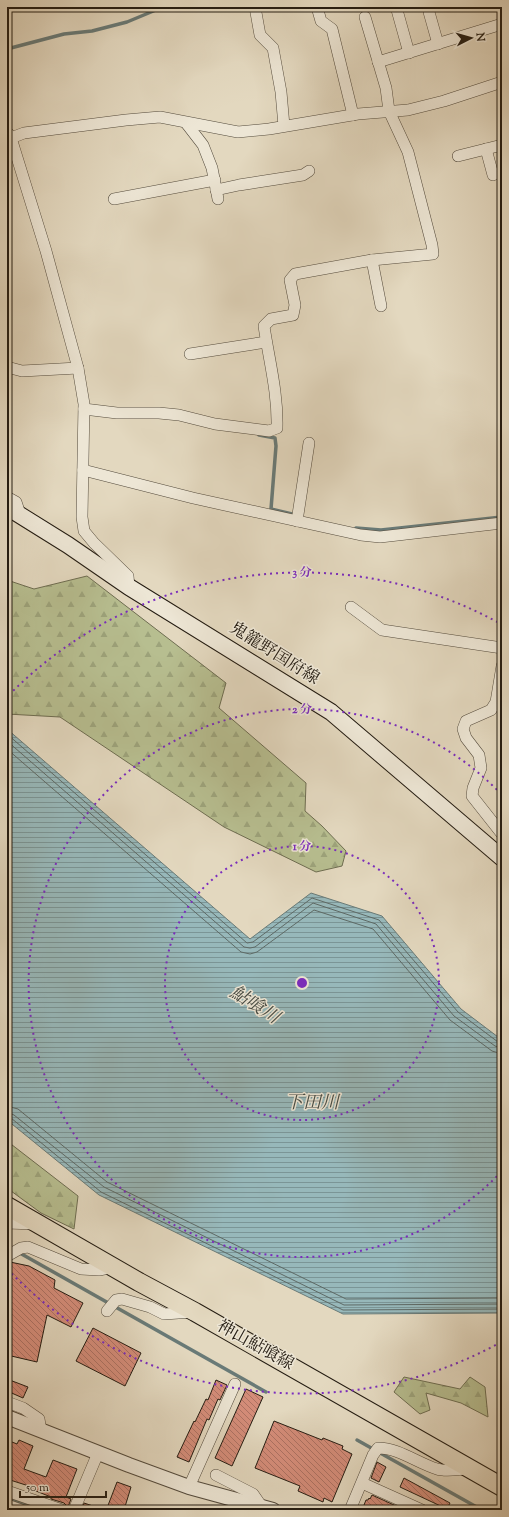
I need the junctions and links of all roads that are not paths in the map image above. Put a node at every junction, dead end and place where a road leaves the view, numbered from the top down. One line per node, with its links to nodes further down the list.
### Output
1 (255, 7): 14 (street)
2 (317, 7): 12 (street)
3 (397, 10): 8 (street)
4 (429, 12): 7 (street)
5 (365, 17): 9 (street)
6 (502, 24): 7 (street)
7 (438, 44): 8 (street)
8 (409, 53): 9 (street)
9 (378, 62): 11 (street)
10 (502, 82): 11 (street)
11 (390, 111): 12 (street); 23 (street)
12 (353, 115): 14 (street)
13 (186, 122): 14 (street); 15 (street); 21 (street)
14 (284, 126)
15 (9, 135): 28 (street)
16 (502, 145): 17 (street)
17 (486, 149): 18 (street); 20 (street)
18 (458, 156)
19 (310, 171): 21 (street)
20 (493, 175)
21 (216, 190): 22 (street)
22 (114, 198)
23 (372, 260): 24 (street); 25 (street)
24 (381, 306)
25 (266, 342): 26 (street); 29 (street)
26 (190, 354)
27 (7, 367): 28 (street)
28 (78, 368): 29 (street)
29 (84, 409): 31 (street)
30 (309, 443): 34 (street)
31 (83, 470): 34 (street); 36 (street)
32 (7, 497): 33 (street)
33 (13, 511): 36 (main road, 鬼籠野国府線)
34 (297, 521): 35 (street)
35 (502, 523)
36 (129, 587): 41 (main road, 鬼籠野国府線)
37 (351, 607): 38 (street)
38 (502, 648)
39 (502, 666): 40 (street)
40 (502, 834)
41 (502, 858)
42 (7, 1206): 44 (main road, 神山鮎喰線)
43 (7, 1223): 44 (street)
44 (40, 1224): 46 (main road, 神山鮎喰線)
45 (8, 1256): 46 (street)
46 (114, 1267): 48 (main road, 神山鮎喰線)
47 (107, 1311): 48 (street)
48 (194, 1312): 54 (main road, 神山鮎喰線)
49 (235, 1384): 58 (street)
50 (7, 1402): 52 (street)
51 (7, 1417): 52 (street)
52 (41, 1431): 53 (street)
53 (98, 1453): 58 (street); 64 (street)
54 (473, 1469): 56 (street); 57 (main road, 神山鮎喰線)
55 (216, 1475): 61 (street)
56 (362, 1483): 65 (street); 66 (street)
57 (502, 1486)
58 (189, 1487): 61 (street)
59 (7, 1491): 63 (street)
60 (7, 1505): 62 (street)
61 (268, 1508)
62 (20, 1510)
63 (62, 1510)
64 (74, 1510)
65 (350, 1510)
66 (422, 1510)

